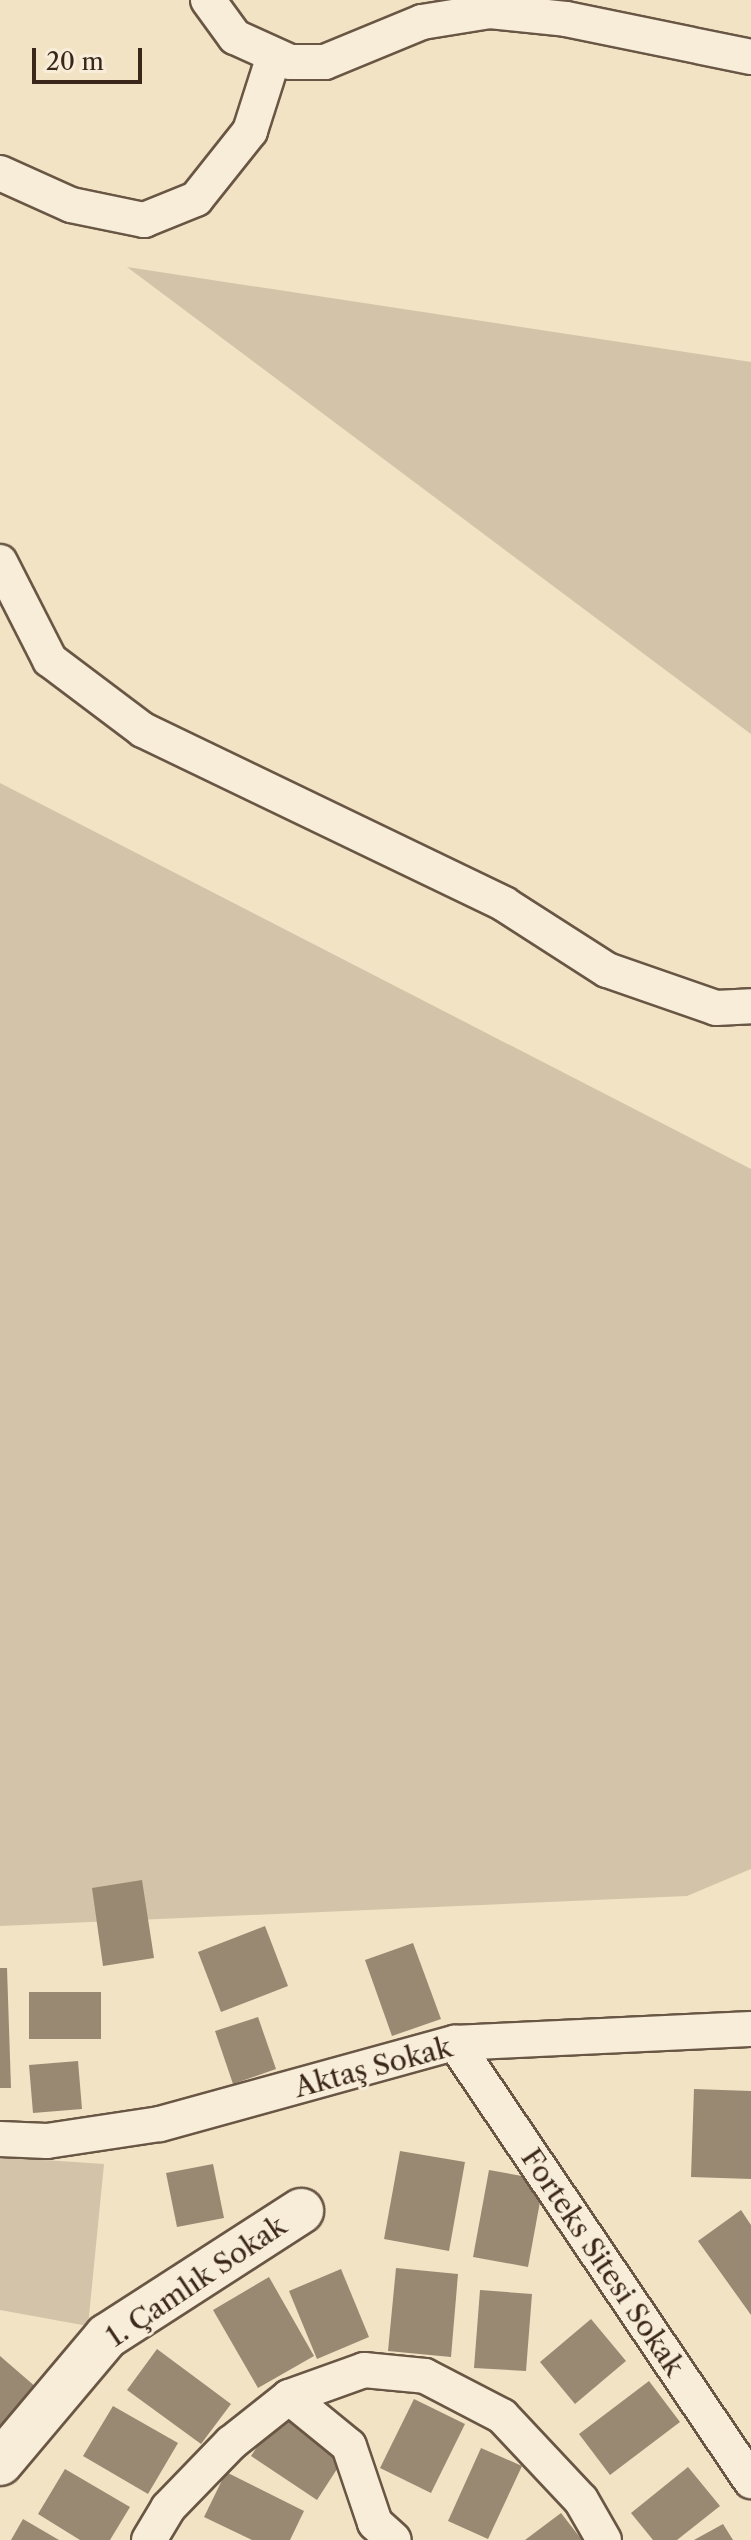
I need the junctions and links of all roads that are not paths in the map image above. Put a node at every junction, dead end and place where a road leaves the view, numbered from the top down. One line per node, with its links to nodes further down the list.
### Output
1 (208, 0): 3 (street)
2 (751, 57): 3 (street)
3 (273, 59): 4 (street)
4 (0, 173)
5 (0, 562): 6 (street)
6 (751, 1006)
7 (751, 2029): 8 (street, Aktaş Sokak)
8 (455, 2043): 9 (street, Aktaş Sokak); 13 (street, Forteks Sitesi Sokak)
9 (0, 2139)
10 (301, 2211): 12 (street, 1. Çamlık Sokak)
11 (289, 2397): 14 (street); 15 (street); 16 (street)
12 (0, 2463)
13 (751, 2481)
14 (385, 2532)
15 (149, 2540)
16 (604, 2540)

